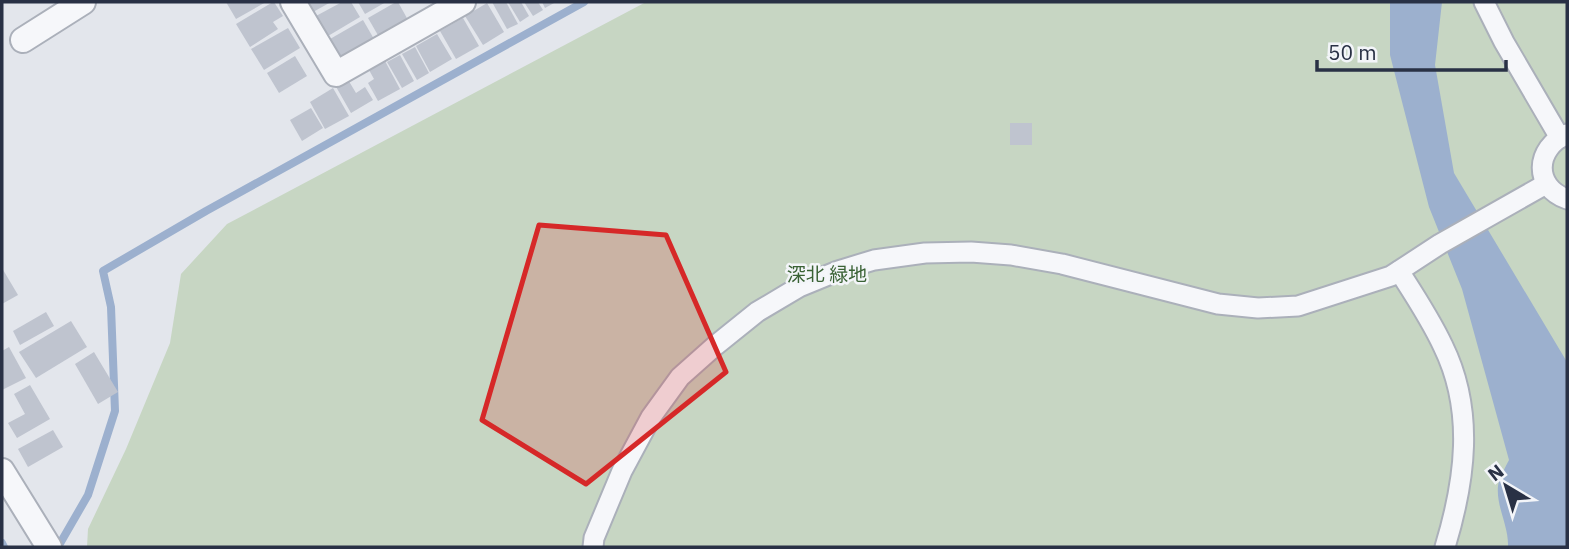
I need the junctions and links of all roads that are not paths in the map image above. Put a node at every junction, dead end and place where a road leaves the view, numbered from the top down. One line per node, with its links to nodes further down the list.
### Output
1 (83, 2): 6 (street)
2 (293, 2): 5 (street)
3 (463, 2): 5 (street)
4 (1484, 2): 7 (street)
5 (429, 10)
6 (23, 40)
7 (1564, 136): 8 (street)
8 (1546, 184): 9 (street); 10 (street)
9 (1567, 199)
10 (1399, 271): 13 (street); 14 (street)
11 (2, 471): 12 (street)
12 (49, 547)
13 (593, 547)
14 (1446, 547)

